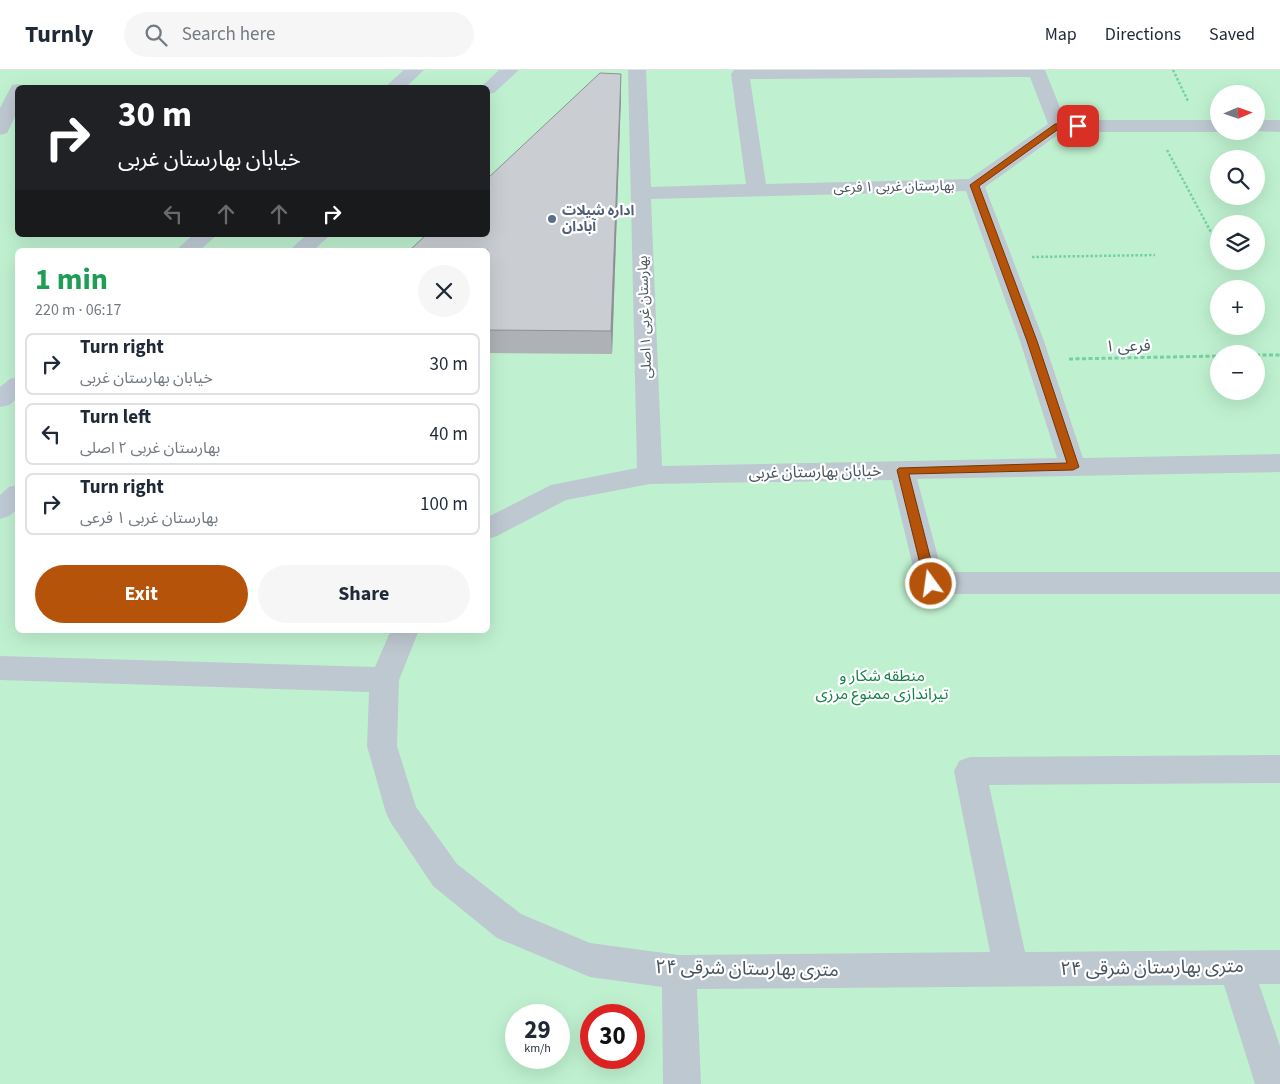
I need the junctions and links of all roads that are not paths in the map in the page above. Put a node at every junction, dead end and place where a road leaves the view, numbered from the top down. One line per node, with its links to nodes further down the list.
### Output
1 (26, 70): 6 (street)
2 (415, 70): 7 (main road)
3 (510, 70): 8 (main road)
4 (637, 70): 17 (street, بهارستان غربی ۱ اصلی)
5 (1036, 71): 10 (street); 16 (street)
6 (19, 85)
7 (397, 85)
8 (490, 87)
9 (15, 95): 14 (street)
10 (1058, 126): 11 (street); 15 (street, بهارستان غربی ۱ فرعی)
11 (1210, 126)
12 (1265, 126): 13 (street)
13 (1280, 126)
14 (0, 128)
15 (974, 185): 16 (street, بهارستان غربی ۱ فرعی); 25 (street)
16 (757, 190): 17 (street, بهارستان غربی ۱ فرعی)
17 (641, 193): 27 (street, بهارستان غربی ۱ اصلی)
18 (203, 237): 20 (main road)
19 (317, 237): 21 (main road)
20 (190, 248)
21 (304, 248)
22 (15, 387): 23 (main road)
23 (0, 399)
24 (1280, 463): 25 (street, خیابان بهارستان غربی)
25 (1073, 467): 26 (street, خیابان بهارستان غربی)
26 (902, 470): 27 (street, خیابان بهارستان غربی); 31 (street)
27 (650, 475): 30 (street)
28 (15, 496): 29 (main road)
29 (0, 509)
30 (490, 528)
31 (1280, 583)
32 (404, 633): 34 (street, ۲۴ متری بهارستان شرقی)
33 (0, 668): 34 (street)
34 (384, 680): 39 (street, ۲۴ متری بهارستان شرقی)
35 (1280, 769): 38 (street)
36 (1236, 967): 37 (street, ۲۴ متری بهارستان شرقی); 38 (street, ۲۴ متری بهارستان شرقی); 41 (street)
37 (1280, 967)
38 (1011, 969): 39 (street, ۲۴ متری بهارستان شرقی)
39 (679, 972): 40 (street)
40 (682, 1084)
41 (1274, 1084)

